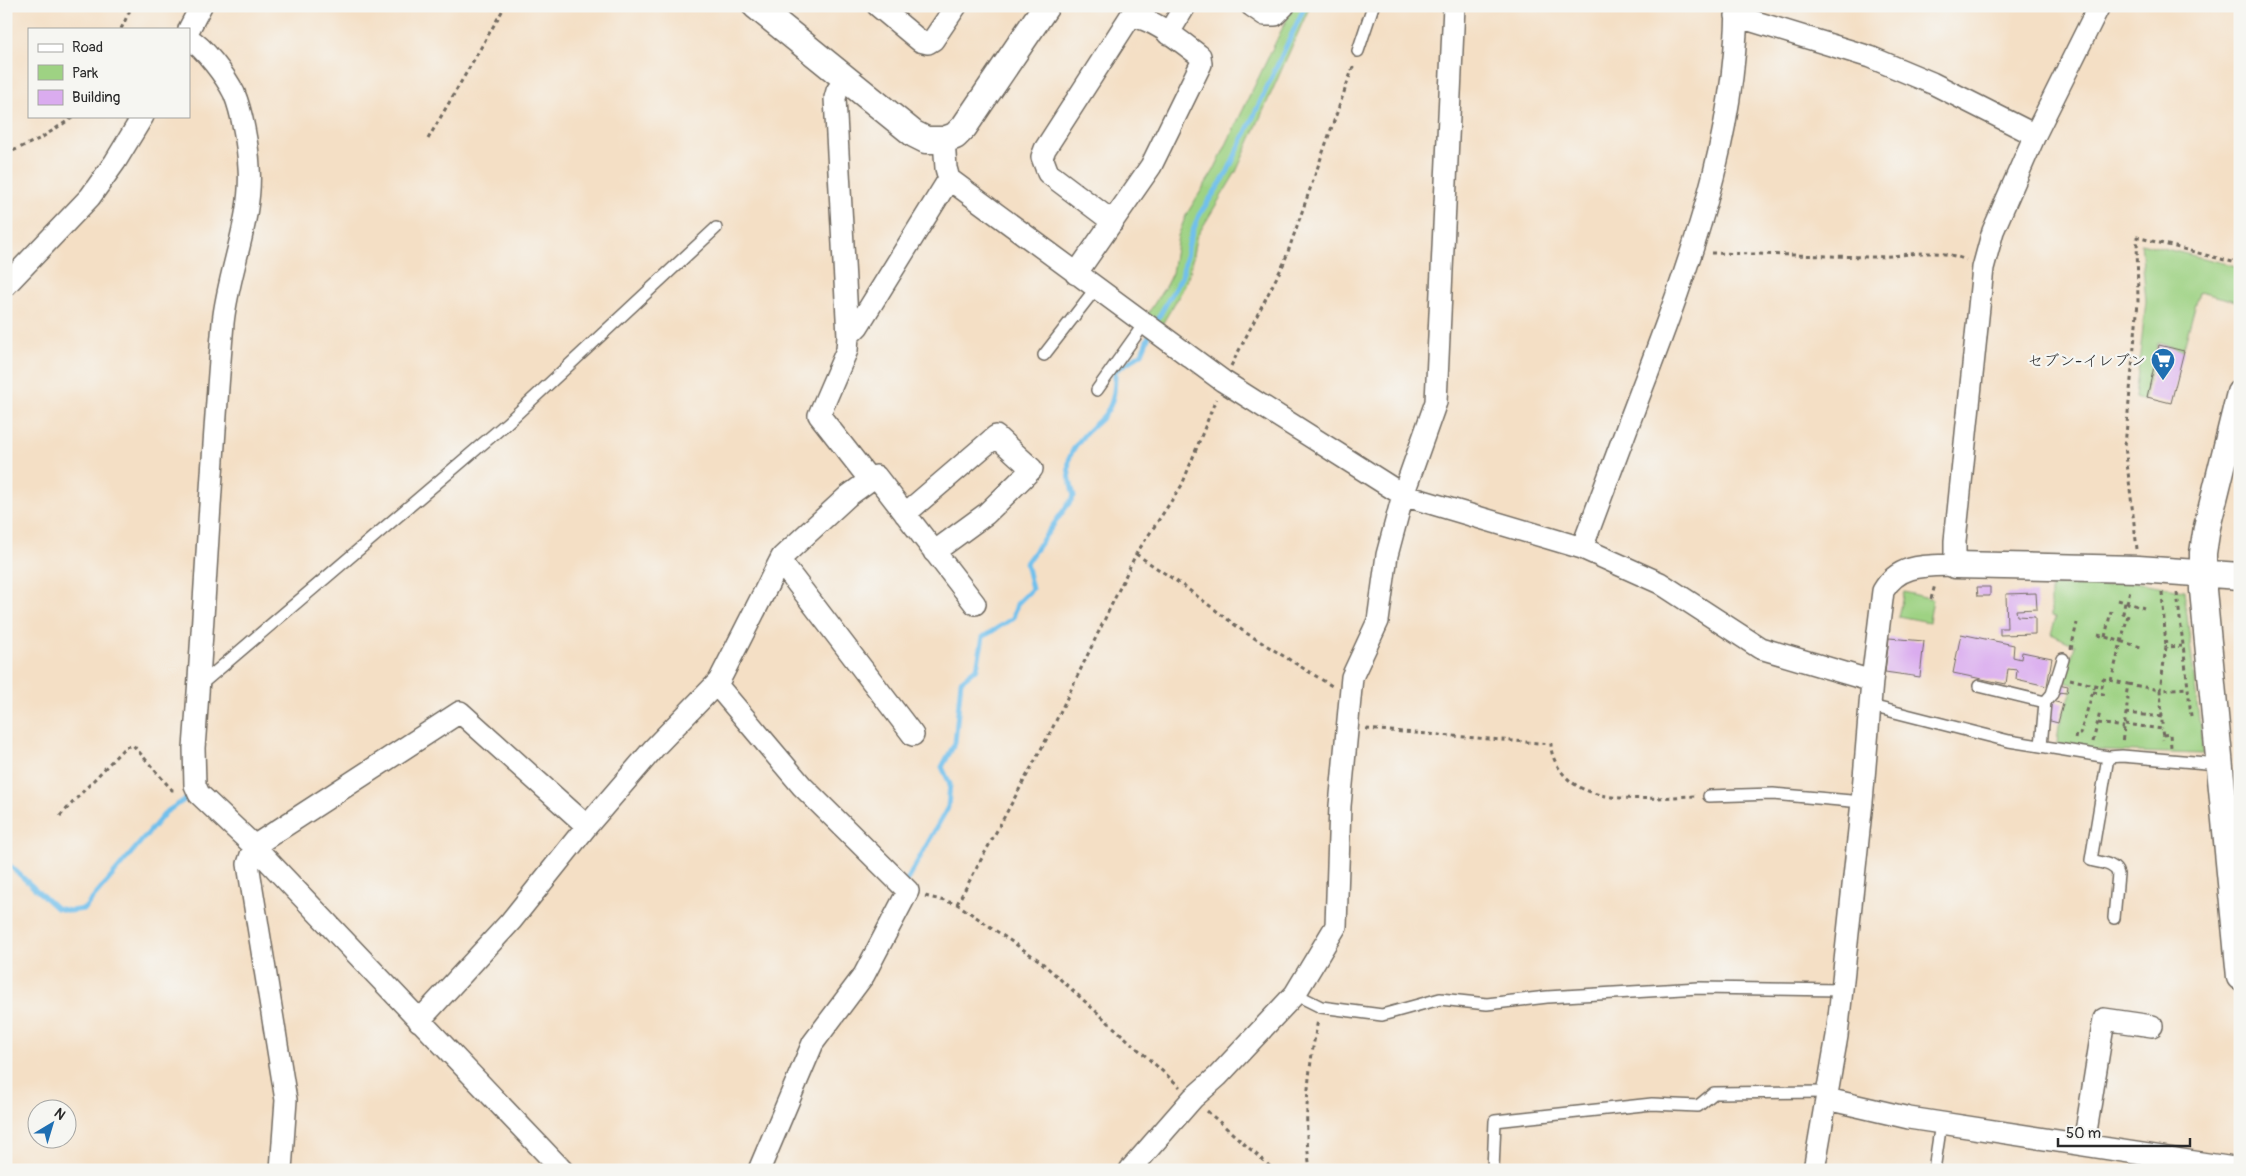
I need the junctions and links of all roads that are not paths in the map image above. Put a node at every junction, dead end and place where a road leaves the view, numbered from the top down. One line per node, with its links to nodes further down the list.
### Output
1 (200, 6): 13 (street)
2 (878, 6): 3 (street)
3 (956, 6)
4 (1046, 6): 20 (street)
5 (1185, 6): 14 (street)
6 (1252, 6): 7 (street)
7 (1284, 6)
8 (1373, 6): 16 (lane)
9 (1454, 6): 33 (street)
10 (757, 7): 17 (street)
11 (2094, 8): 19 (street)
12 (1736, 11): 19 (street); 35 (street)
13 (189, 28)
14 (1168, 34): 22 (street); 22 (street)
15 (190, 40): 45 (street)
16 (1358, 51)
17 (846, 79): 20 (street); 28 (street)
18 (142, 118): 25 (street)
19 (2035, 135): 38 (street)
20 (944, 140): 21 (street)
21 (949, 178): 24 (street); 28 (street)
22 (1113, 222): 24 (street)
23 (716, 228): 45 (lane)
24 (1076, 274): 26 (street)
25 (6, 285)
26 (1096, 288): 27 (street); 29 (lane)
27 (1144, 324): 30 (lane); 33 (street)
28 (848, 336): 32 (street)
29 (1044, 354)
30 (1097, 390)
31 (2240, 393): 39 (street)
32 (870, 480): 34 (street); 37 (street)
33 (1404, 495): 35 (street); 61 (street)
34 (905, 514): 36 (street); 36 (street)
35 (1582, 548): 43 (street)
36 (934, 552): 41 (street)
37 (780, 561): 44 (street); 49 (street)
38 (1955, 565): 39 (street); 43 (street)
39 (2203, 573): 40 (street); 52 (street)
40 (2240, 576)
41 (975, 604)
42 (2063, 659): 47 (lane)
43 (1872, 682): 48 (street)
44 (716, 684): 55 (street); 70 (street)
45 (199, 686): 57 (street)
46 (1979, 686): 47 (lane)
47 (2045, 702): 50 (lane)
48 (1871, 706): 50 (lane); 54 (street)
49 (913, 735)
50 (2041, 746): 51 (lane)
51 (2108, 757): 52 (lane); 58 (lane)
52 (2218, 764): 56 (street)
53 (1709, 796): 54 (lane)
54 (1862, 802): 60 (street)
55 (587, 826): 57 (street); 62 (street)
56 (2233, 844): 59 (street)
57 (254, 846): 62 (street); 68 (street)
58 (2114, 918)
59 (2240, 977)
60 (1841, 990): 61 (lane); 64 (street)
61 (1294, 994): 71 (street)
62 (420, 1020): 69 (street)
63 (2152, 1026): 66 (street)
64 (1827, 1096): 65 (street); 72 (lane); 73 (street)
65 (1941, 1123): 66 (street); 74 (lane)
66 (2084, 1144): 67 (street)
67 (2240, 1169)
68 (281, 1170)
69 (562, 1170)
70 (759, 1170)
71 (1130, 1170)
72 (1493, 1170)
73 (1814, 1170)
74 (1934, 1170)

